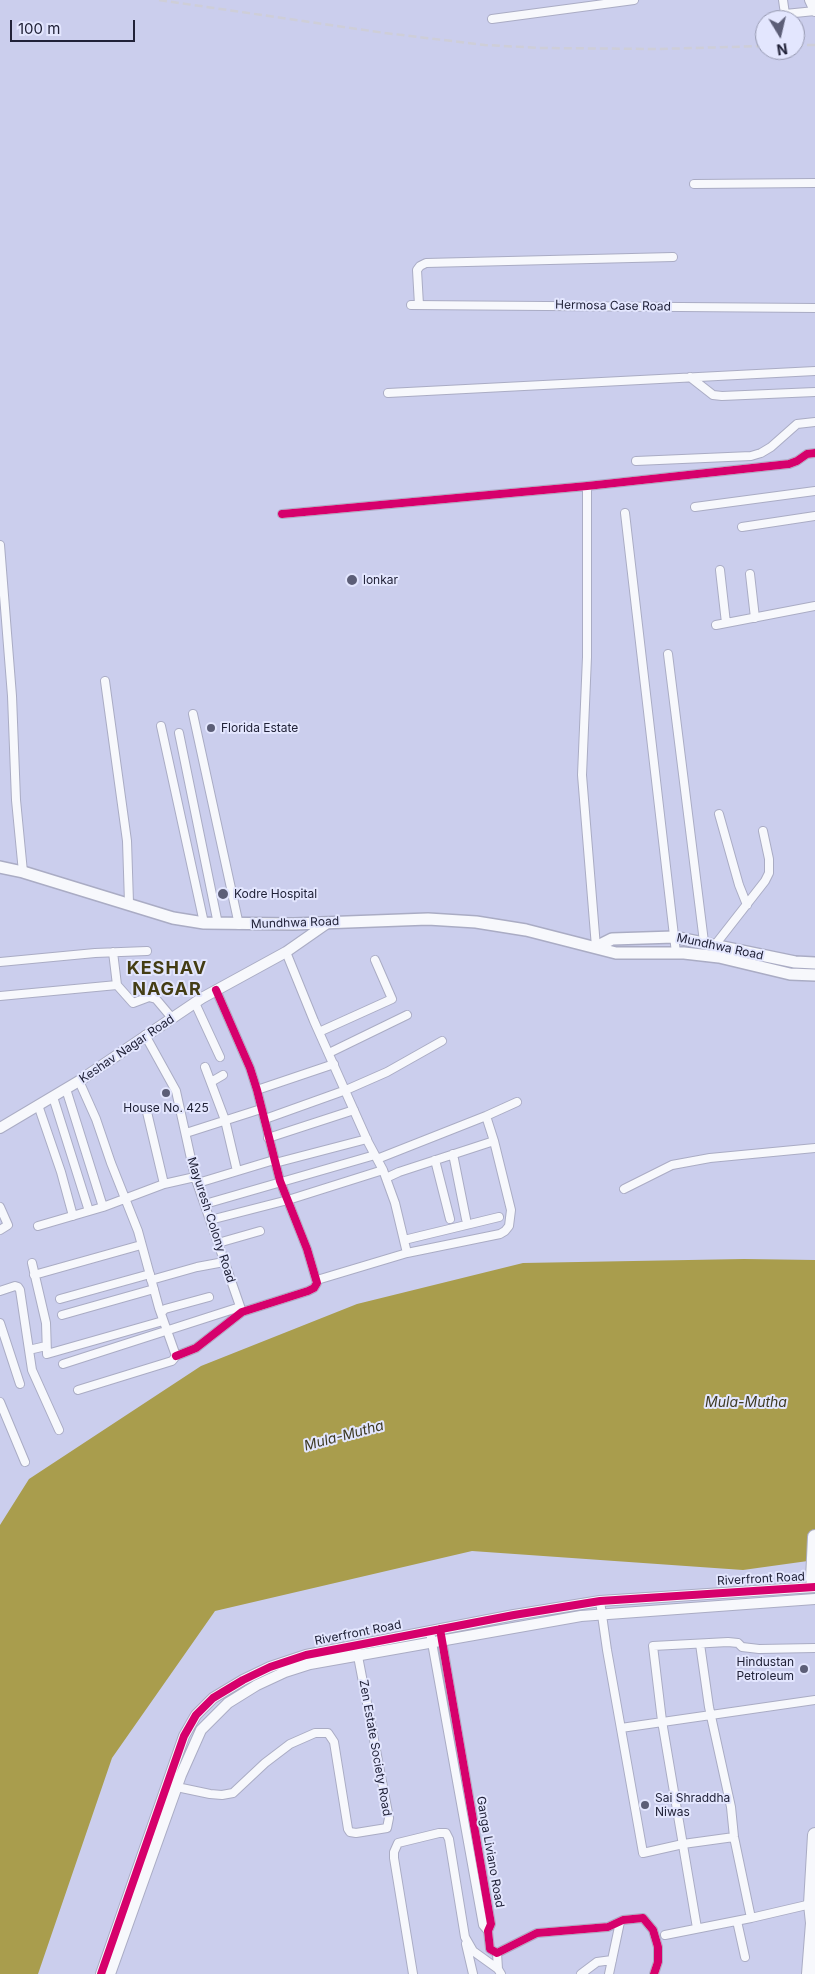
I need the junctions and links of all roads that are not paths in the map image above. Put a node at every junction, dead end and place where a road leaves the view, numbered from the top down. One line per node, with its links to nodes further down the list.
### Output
1 (634, 0): 5 (street)
2 (783, 0): 4 (street)
3 (810, 0): 4 (street)
4 (815, 11)
5 (492, 19)
6 (815, 183): 7 (street)
7 (694, 184)
8 (672, 257): 9 (street, Hermosa Case Road)
9 (815, 308)
10 (815, 371): 11 (street)
11 (690, 377): 12 (street); 13 (street)
12 (815, 392)
13 (388, 393)
14 (815, 422): 16 (street)
15 (815, 453): 17 (street)
16 (636, 460)
17 (587, 486): 21 (street); 48 (street)
18 (815, 490): 19 (street)
19 (695, 507)
20 (625, 513): 46 (street)
21 (282, 514)
22 (815, 516): 23 (street)
23 (742, 527)
24 (0, 545): 39 (street)
25 (720, 570): 29 (street)
26 (750, 574): 28 (street)
27 (815, 606): 28 (street)
28 (755, 618): 29 (street)
29 (726, 623): 30 (street)
30 (716, 625)
31 (668, 654): 47 (street)
32 (105, 681): 40 (street)
33 (194, 714): 45 (street)
34 (161, 726): 43 (street)
35 (179, 733): 44 (street)
36 (719, 814): 41 (street)
37 (762, 831): 41 (street)
38 (0, 867): 39 (main road, Mundhwa Road)
39 (23, 872): 40 (main road, Mundhwa Road)
40 (129, 903): 43 (main road, Mundhwa Road)
41 (747, 905): 47 (street)
42 (329, 922): 45 (main road, Mundhwa Road); 48 (main road, Mundhwa Road); 51 (street, Keshav Nagar Road)
43 (204, 923): 44 (main road, Mundhwa Road)
44 (218, 924): 45 (main road, Mundhwa Road)
45 (239, 925)
46 (674, 937): 47 (main road, Mundhwa Road); 48 (main road, Mundhwa Road); 52 (street)
47 (710, 944): 55 (main road, Mundhwa Road)
48 (596, 947): 52 (main road, Mundhwa Road)
49 (147, 951): 50 (street)
50 (113, 952): 54 (street); 57 (street)
51 (286, 952): 58 (street, Keshav Nagar Road); 63 (street)
52 (676, 953): 56 (main road, Mundhwa Road)
53 (375, 960): 63 (street)
54 (0, 962)
55 (815, 963)
56 (815, 976)
57 (116, 985): 59 (street); 62 (street)
58 (216, 990): 60 (street, Keshav Nagar Road); 74 (street)
59 (0, 996)
60 (195, 1003): 62 (street, Keshav Nagar Road); 67 (street)
61 (406, 1015): 66 (street)
62 (172, 1018): 64 (street, Keshav Nagar Road)
63 (319, 1032): 66 (street)
64 (145, 1036): 71 (street, Keshav Nagar Road); 86 (street, Mayuresh Colony Road)
65 (442, 1041): 75 (street)
66 (329, 1053): 68 (street)
67 (220, 1057)
68 (334, 1064): 74 (street); 75 (street)
69 (205, 1067): 72 (street)
70 (223, 1075): 72 (street)
71 (79, 1081): 73 (street, Keshav Nagar Road); 101 (street)
72 (211, 1082): 84 (street)
73 (66, 1088): 76 (street, Keshav Nagar Road); 105 (street)
74 (258, 1090): 79 (street)
75 (346, 1090): 80 (street); 83 (street)
76 (53, 1096): 78 (street, Keshav Nagar Road); 106 (street)
77 (518, 1102): 82 (street)
78 (38, 1105): 85 (street, Keshav Nagar Road); 107 (street)
79 (261, 1109): 83 (street); 84 (street)
80 (354, 1110): 87 (street); 88 (street)
81 (147, 1112): 99 (street)
82 (486, 1116): 89 (street); 92 (street)
83 (264, 1119): 87 (street)
84 (225, 1120): 86 (street); 95 (street)
85 (0, 1128)
86 (186, 1133): 97 (street, Mayuresh Colony Road)
87 (268, 1138): 94 (street)
88 (367, 1139): 92 (street); 94 (street)
89 (494, 1141): 91 (street); 118 (street)
90 (815, 1148): 100 (street)
91 (453, 1154): 93 (street); 111 (street)
92 (376, 1157): 96 (street); 98 (street)
93 (435, 1160): 96 (street); 109 (street)
94 (275, 1162): 95 (street); 98 (street)
95 (236, 1171): 97 (street)
96 (385, 1174): 102 (street); 115 (street)
97 (196, 1180): 99 (street); 103 (street, Mayuresh Colony Road)
98 (280, 1181): 102 (street); 103 (street)
99 (164, 1184): 101 (street)
100 (624, 1188)
101 (125, 1198): 105 (street); 117 (street)
102 (288, 1200): 110 (street); 123 (street)
103 (205, 1204): 110 (street, Mayuresh Colony Road)
104 (0, 1207): 113 (street)
105 (103, 1207): 106 (street)
106 (89, 1211): 107 (street)
107 (73, 1216): 112 (street)
108 (499, 1218): 115 (street)
109 (450, 1219)
110 (210, 1220): 116 (street, Mayuresh Colony Road)
111 (466, 1220)
112 (38, 1226)
113 (0, 1230)
114 (260, 1231): 116 (street)
115 (404, 1240): 118 (street)
116 (218, 1243): 119 (street, Mayuresh Colony Road)
117 (141, 1245): 121 (street); 122 (street)
118 (407, 1253): 123 (street)
119 (224, 1262): 122 (street); 128 (street, Mayuresh Colony Road)
120 (32, 1263): 121 (street)
121 (34, 1275): 134 (street)
122 (151, 1277): 124 (street); 127 (street)
123 (317, 1280): 128 (street)
124 (154, 1289): 129 (street); 130 (street)
125 (0, 1291): 142 (street)
126 (209, 1297): 130 (street)
127 (60, 1299)
128 (241, 1309): 132 (street); 137 (street)
129 (62, 1315)
130 (162, 1317): 132 (street); 133 (street)
131 (0, 1323): 139 (street)
132 (168, 1331): 136 (street); 137 (street)
133 (105, 1337): 134 (street); 136 (street)
134 (46, 1346): 135 (street)
135 (33, 1349)
136 (108, 1349): 138 (street)
137 (176, 1356): 140 (street)
138 (63, 1364)
139 (20, 1384)
140 (78, 1390)
141 (0, 1402): 143 (street)
142 (59, 1430)
143 (25, 1462)
144 (815, 1537): 145 (highway)
145 (815, 1586): 147 (street, Riverfront Road)
146 (815, 1599): 148 (street, Riverfront Road)
147 (600, 1601): 148 (street); 149 (street, Riverfront Road)
148 (602, 1613): 150 (street, Riverfront Road); 157 (street)
149 (435, 1630): 150 (street, Ganga Liviano Road); 153 (street, Riverfront Road)
150 (437, 1641): 153 (street, Riverfront Road); 159 (street, Ganga Liviano Road); 160 (street, Ganga Liviano Road)
151 (700, 1644): 152 (street); 155 (street); 156 (street)
152 (815, 1648)
153 (357, 1650): 158 (street, Riverfront Road); 158 (street, Zen Estate Society Road)
154 (815, 1700): 155 (street)
155 (711, 1714): 156 (street); 162 (street)
156 (662, 1721): 157 (street); 163 (street)
157 (620, 1728): 163 (street)
158 (171, 1786): 164 (street, Riverfront Road)
159 (476, 1832): 160 (street); 171 (street, Ganga Liviano Road)
160 (466, 1834): 171 (street, Ganga Liviano Road)
161 (815, 1835): 165 (highway)
162 (734, 1837): 163 (street); 166 (street)
163 (683, 1844): 170 (street)
164 (135, 1892): 178 (street, Riverfront Road); 179 (street, Riverfront Road)
165 (812, 1904): 166 (street); 169 (highway)
166 (751, 1918): 167 (street)
167 (737, 1921): 170 (street); 175 (street)
168 (620, 1922): 174 (street); 176 (street); 184 (street)
169 (814, 1923): 185 (highway)
170 (697, 1928): 172 (street)
171 (488, 1931): 174 (street, Ganga Liviano Road)
172 (665, 1935)
173 (465, 1938): 177 (street); 180 (street); 181 (street)
174 (498, 1953): 177 (street, Ganga Liviano Road)
175 (744, 1957)
176 (612, 1960): 182 (street); 183 (street)
177 (499, 1972)
178 (101, 1974)
179 (110, 1974)
180 (413, 1974)
181 (473, 1974)
182 (581, 1974)
183 (609, 1974)
184 (654, 1974)
185 (809, 1974)

